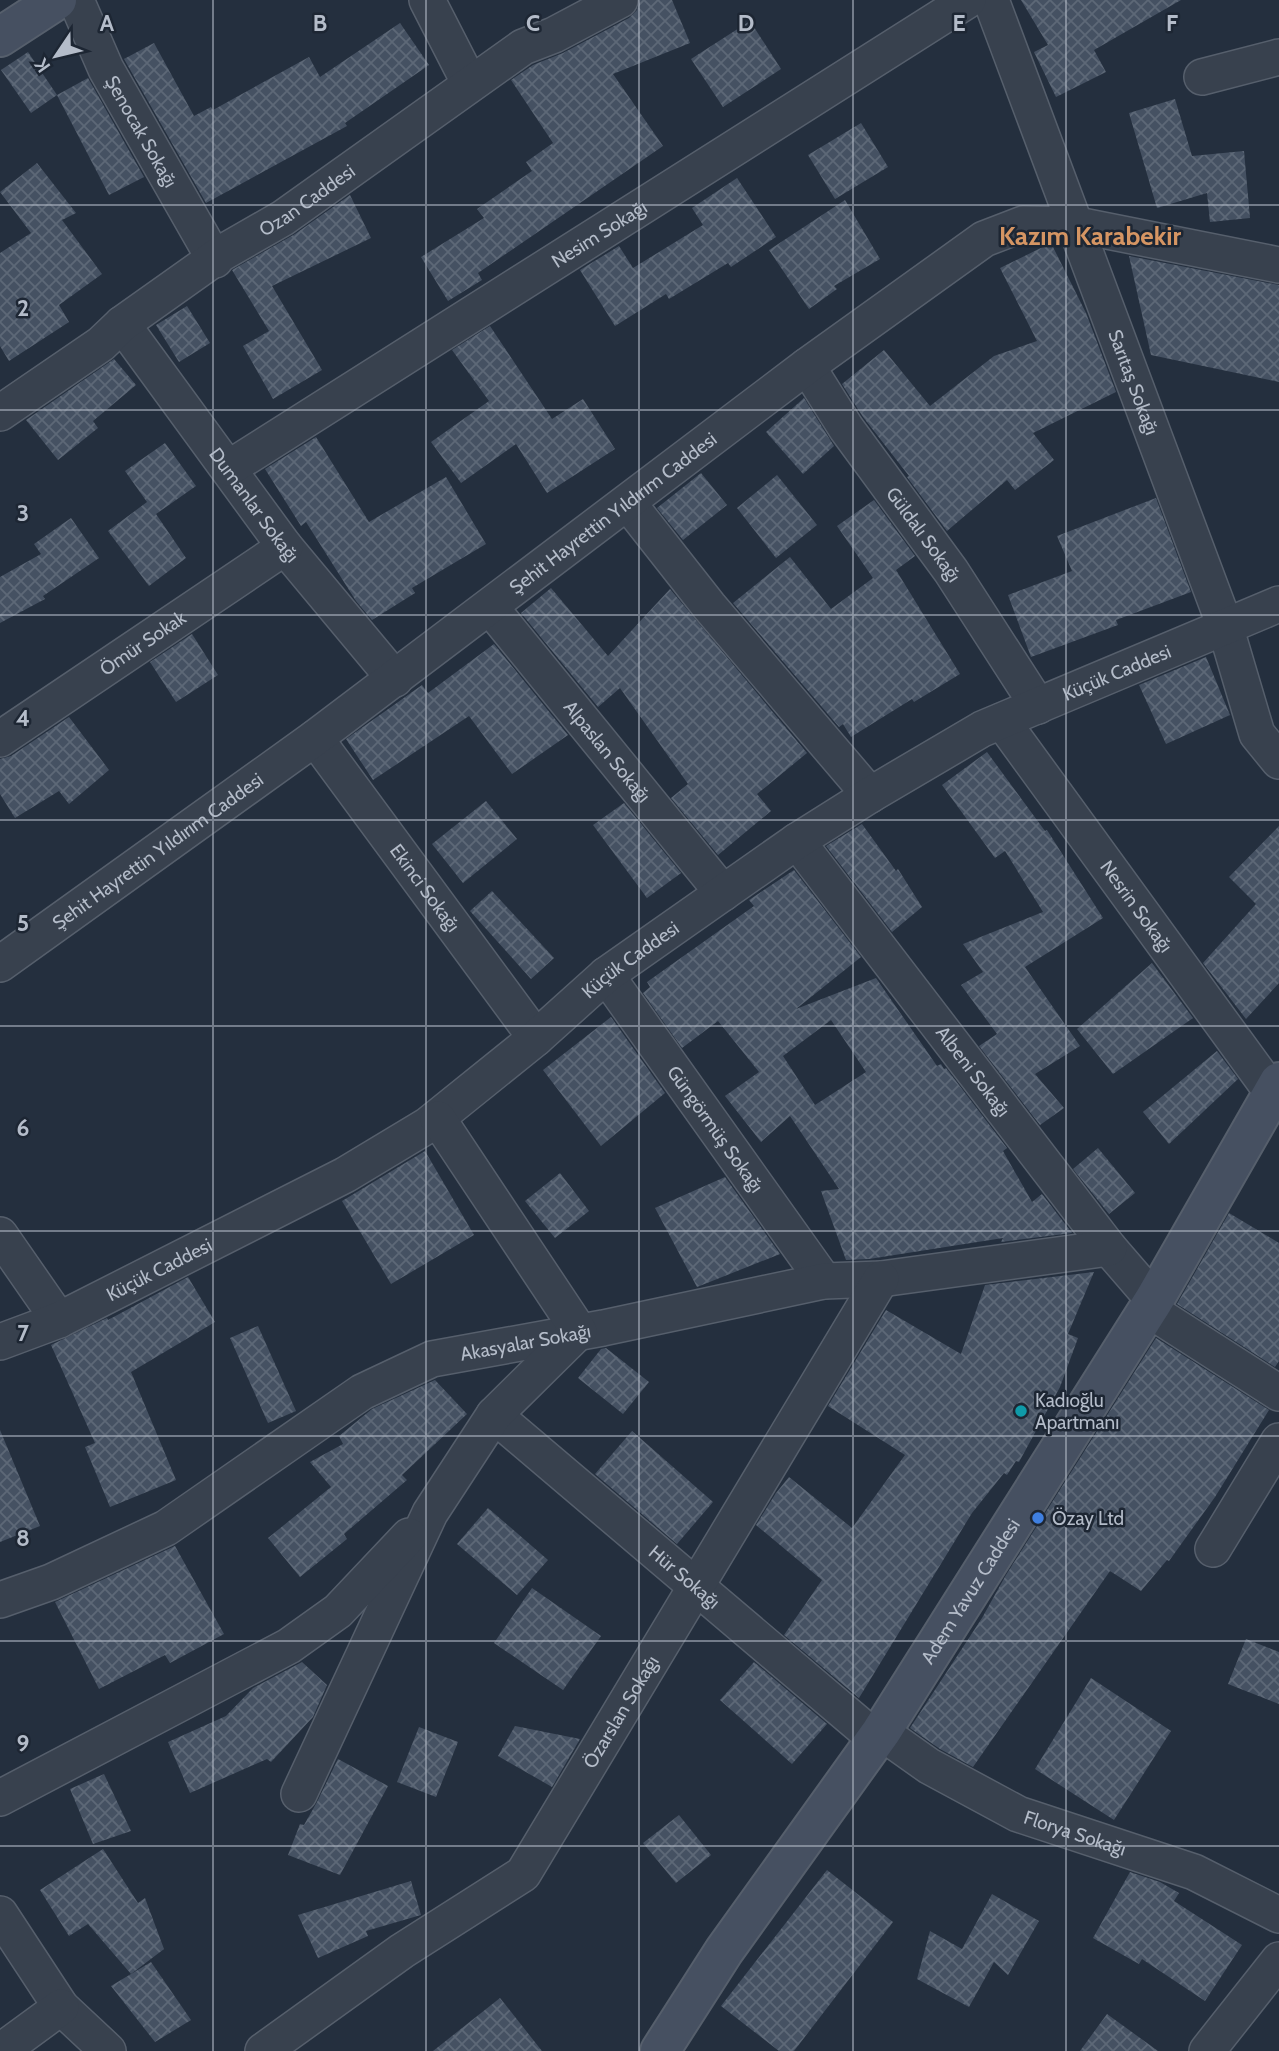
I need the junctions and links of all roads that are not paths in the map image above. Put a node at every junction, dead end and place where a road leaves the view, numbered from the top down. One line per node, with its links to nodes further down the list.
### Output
1 (57, 0): 7 (main road)
2 (76, 0): 12 (street, Şenocak Sokağı)
3 (426, 0): 10 (street)
4 (620, 0): 10 (street, Ozan Caddesi)
5 (968, 0): 17 (street, Nesim Sokağı)
6 (991, 0): 11 (street, Sarıtaş Sokağı)
7 (0, 37)
8 (1279, 57): 9 (street)
9 (1202, 77)
10 (470, 84): 12 (street, Ozan Caddesi)
11 (1077, 225): 13 (street, Şehit Hayrettin Yıldırım Caddesi); 15 (street, Şehit Hayrettin Yıldırım Caddesi); 22 (street, Sarıtaş Sokağı)
12 (215, 260): 14 (street, Ozan Caddesi)
13 (1279, 265)
14 (122, 324): 16 (street, Ozan Caddesi); 17 (street, Dumanlar Sokağı)
15 (807, 366): 18 (street, Şehit Hayrettin Yıldırım Caddesi); 24 (street, Güldalı Sokağı)
16 (0, 413)
17 (229, 468): 19 (street, Dumanlar Sokağı)
18 (628, 503): 21 (street, Şehit Hayrettin Yıldırım Caddesi); 29 (street)
19 (285, 547): 23 (street, Dumanlar Sokağı); 27 (street, Ömür Sokak)
20 (1279, 604): 22 (street, Küçük Caddesi)
21 (490, 607): 23 (street, Şehit Hayrettin Yıldırım Caddesi); 31 (street, Alpaslan Sokağı)
22 (1225, 626): 24 (street, Küçük Caddesi); 28 (street, Sarıtaş Sokağı)
23 (395, 679): 26 (street, Şehit Hayrettin Yıldırım Caddesi)
24 (1038, 706): 25 (street, Küçük Caddesi)
25 (1002, 721): 29 (street, Küçük Caddesi); 35 (street, Nesrin Sokağı)
26 (315, 738): 32 (street, Şehit Hayrettin Yıldırım Caddesi); 34 (street, Ekinci Sokağı)
27 (0, 739)
28 (1279, 761)
29 (870, 795): 30 (street, Küçük Caddesi)
30 (797, 841): 31 (street, Küçük Caddesi); 38 (street, Albeni Sokağı)
31 (723, 893): 33 (street, Küçük Caddesi)
32 (0, 964)
33 (606, 975): 34 (street, Küçük Caddesi); 40 (street, Güngörmüş Sokağı)
34 (536, 1038): 36 (street, Küçük Caddesi)
35 (1275, 1087): 41 (main road, Adem Yavuz Caddesi)
36 (438, 1119): 42 (street, Küçük Caddesi); 43 (street)
37 (0, 1235): 42 (street)
38 (1109, 1248): 39 (street, Akasyalar Sokağı); 41 (street, Albeni Sokağı)
39 (881, 1279): 40 (street, Akasyalar Sokağı); 50 (street, Özarslan Sokağı)
40 (824, 1281): 43 (street, Akasyalar Sokağı)
41 (1151, 1304): 45 (street, Albeni Sokağı); 52 (main road, Adem Yavuz Caddesi)
42 (60, 1320): 44 (street, Küçük Caddesi)
43 (579, 1331): 46 (street); 51 (street, Akasyalar Sokağı)
44 (0, 1342)
45 (1279, 1392)
46 (494, 1415): 48 (street); 50 (street, Hür Sokağı)
47 (1279, 1441): 49 (street)
48 (430, 1513): 53 (street); 54 (street)
49 (1213, 1549)
50 (696, 1587): 52 (street, Hür Sokağı); 61 (street, Özarslan Sokağı)
51 (0, 1600)
52 (878, 1736): 56 (street, Florya Sokağı); 62 (main road, Adem Yavuz Caddesi)
53 (299, 1794)
54 (0, 1798)
55 (0, 1914): 58 (street)
56 (1279, 1915)
57 (1273, 1972): 63 (street)
58 (61, 2007): 59 (street); 60 (street)
59 (1, 2051)
60 (108, 2051)
61 (263, 2051)
62 (660, 2051)
63 (1207, 2051)

